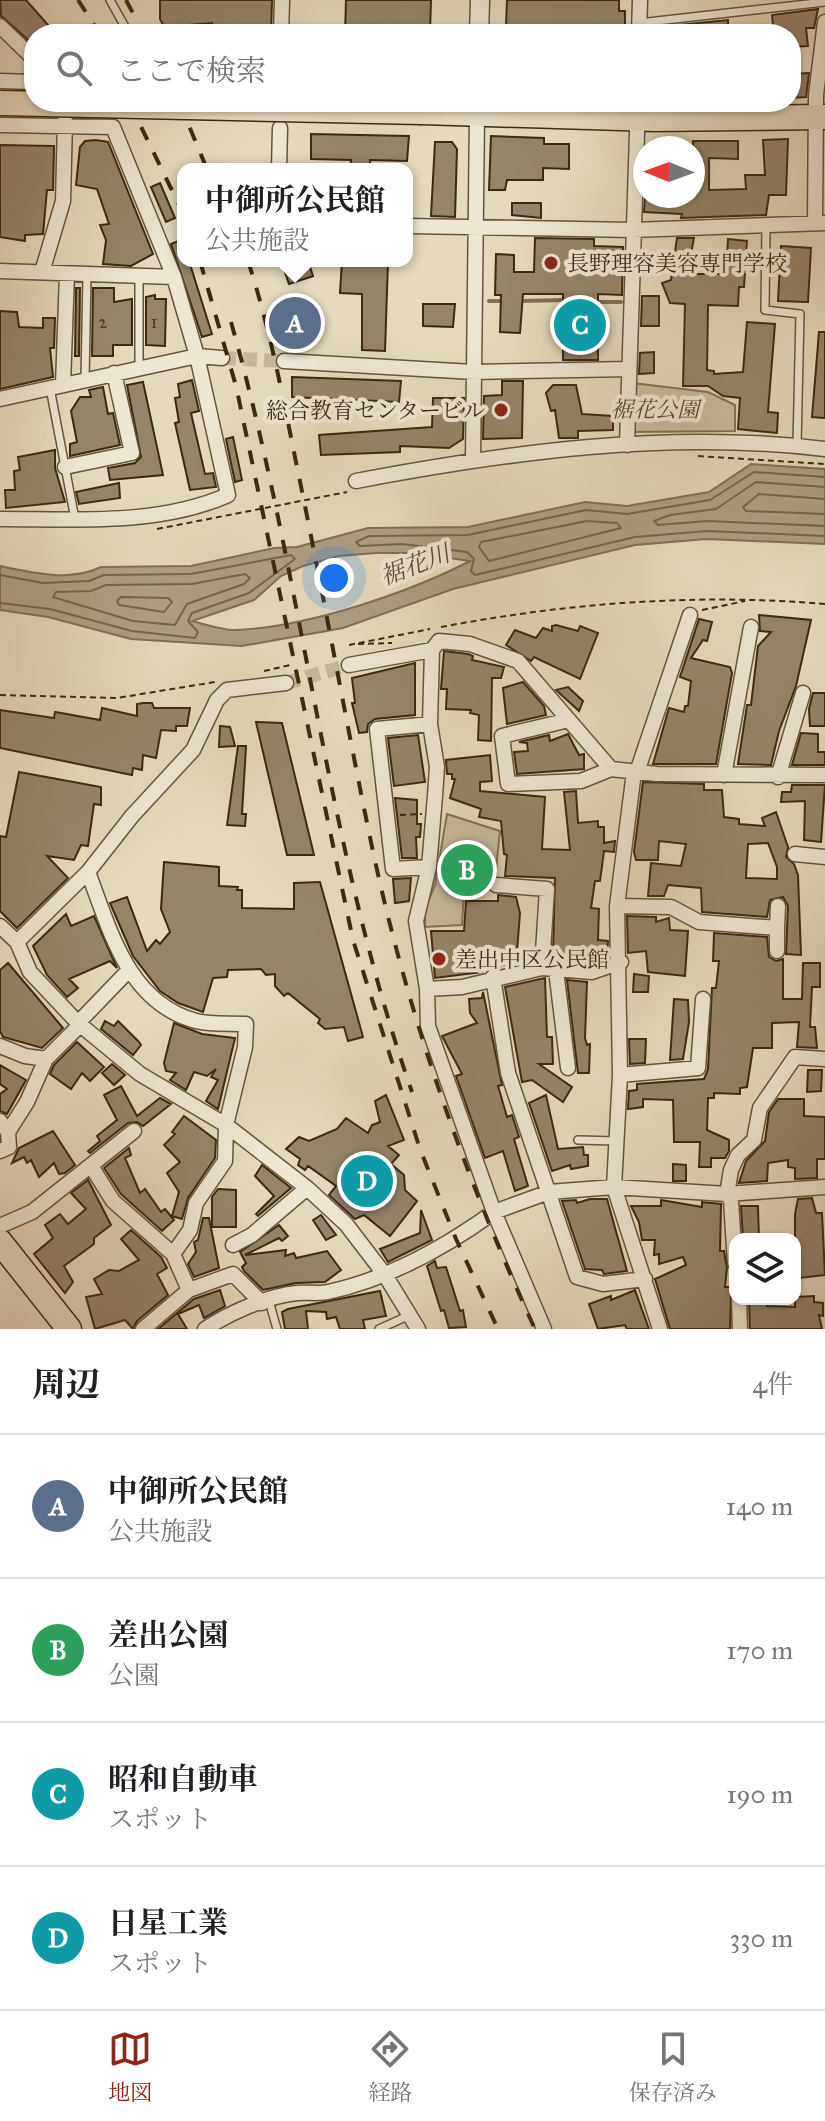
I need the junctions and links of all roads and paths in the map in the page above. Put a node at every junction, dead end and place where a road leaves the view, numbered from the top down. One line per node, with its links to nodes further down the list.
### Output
1 (110, 0): 7 (lane)
2 (282, 0): 8 (street)
3 (480, 0): 9 (street)
4 (640, 0): 10 (street)
5 (825, 2): 11 (lane)
6 (825, 22): 22 (street)
7 (123, 24)
8 (281, 24)
9 (479, 24)
10 (639, 24)
11 (668, 24)
12 (0, 26): 13 (street)
13 (24, 49)
14 (0, 81): 15 (street)
15 (24, 82)
16 (0, 103): 17 (highway, bridge)
17 (24, 103)
18 (62, 112): 24 (street)
19 (477, 112): 30 (street)
20 (638, 112): 31 (street)
21 (690, 112): 22 (highway)
22 (820, 117): 27 (street)
23 (0, 125): 24 (street)
24 (67, 126): 33 (street); 37 (street)
25 (280, 128): 26 (street)
26 (279, 163)
27 (820, 223): 28 (street)
28 (766, 225): 31 (street); 49 (lane)
29 (413, 226): 30 (street)
30 (474, 228): 31 (street); 43 (street)
31 (633, 230): 42 (street)
32 (0, 271): 33 (street)
33 (42, 272): 34 (street)
34 (67, 274): 35 (street); 46 (street)
35 (87, 275): 36 (street); 45 (lane)
36 (139, 276): 37 (street); 41 (lane)
37 (174, 277): 38 (street)
38 (197, 356): 39 (street); 41 (street); 58 (street)
39 (222, 358)
40 (284, 361): 43 (street)
41 (139, 368): 44 (street)
42 (628, 369): 43 (street); 48 (street)
43 (473, 372): 52 (street)
44 (114, 373): 45 (street); 54 (street)
45 (85, 379): 46 (street)
46 (56, 386): 47 (street); 54 (lane)
47 (0, 399)
48 (627, 445): 49 (street); 52 (street)
49 (797, 445): 50 (street)
50 (825, 449)
51 (696, 456): 53 (path)
52 (473, 459): 55 (street)
53 (825, 464)
54 (65, 467): 58 (lane)
55 (356, 486): 56 (path)
56 (223, 517)
57 (0, 519): 58 (street)
58 (75, 519)
59 (746, 600): 60 (path); 61 (path); 63 (path)
60 (825, 604)
61 (690, 615): 75 (street)
62 (751, 627): 76 (street)
63 (349, 645)
64 (432, 650): 66 (street); 72 (street); 73 (street)
65 (290, 665): 67 (path)
66 (349, 665)
67 (262, 672)
68 (220, 681): 71 (path)
69 (286, 683): 84 (street)
70 (803, 693): 78 (street)
71 (0, 695)
72 (569, 720): 74 (street); 74 (street)
73 (430, 724): 79 (street); 80 (street)
74 (611, 769): 75 (street)
75 (636, 772): 76 (street); 86 (street)
76 (724, 775): 78 (street)
77 (825, 775): 78 (street)
78 (778, 777)
79 (434, 813): 80 (path); 83 (street)
80 (387, 816): 83 (street)
81 (795, 854): 82 (street)
82 (825, 857)
83 (429, 867): 95 (street)
84 (88, 872): 89 (street); 93 (street)
85 (496, 885): 92 (street)
86 (617, 906): 88 (street); 91 (street)
87 (778, 906): 88 (street)
88 (777, 928): 90 (street)
89 (6, 936): 97 (street)
90 (777, 951)
91 (621, 962): 92 (street); 102 (street)
92 (549, 969): 94 (street); 101 (street)
93 (128, 971): 97 (street); 103 (street)
94 (493, 977): 95 (street); 113 (street)
95 (427, 989): 115 (street)
96 (703, 999): 102 (street)
97 (79, 1024): 99 (street); 103 (street)
98 (0, 1046): 99 (street)
99 (46, 1059): 104 (street)
100 (825, 1059): 114 (street)
101 (568, 1068)
102 (620, 1075): 107 (street)
103 (226, 1125): 112 (street); 120 (street)
104 (4, 1126): 108 (street)
105 (134, 1131): 109 (street)
106 (578, 1140): 107 (lane)
107 (616, 1141): 110 (street)
108 (0, 1151)
109 (91, 1166): 116 (street); 120 (street)
110 (614, 1187): 113 (street); 114 (street); 122 (street)
111 (825, 1187): 114 (street)
112 (307, 1188): 119 (street); 121 (street)
113 (549, 1192): 115 (street); 122 (street)
114 (727, 1194): 117 (street)
115 (494, 1212): 121 (street); 133 (street)
116 (0, 1226)
117 (733, 1233)
118 (0, 1242): 127 (highway)
119 (233, 1245)
120 (173, 1254): 123 (street)
121 (385, 1275): 124 (street); 126 (street)
122 (645, 1279): 134 (street)
123 (189, 1290): 124 (street); 128 (street)
124 (265, 1302): 129 (street); 130 (lane)
125 (739, 1305): 135 (street)
126 (410, 1315): 131 (lane); 132 (street)
127 (69, 1329)
128 (143, 1329)
129 (205, 1329)
130 (277, 1329)
131 (379, 1329)
132 (418, 1329)
133 (544, 1329)
134 (660, 1329)
135 (740, 1329)

